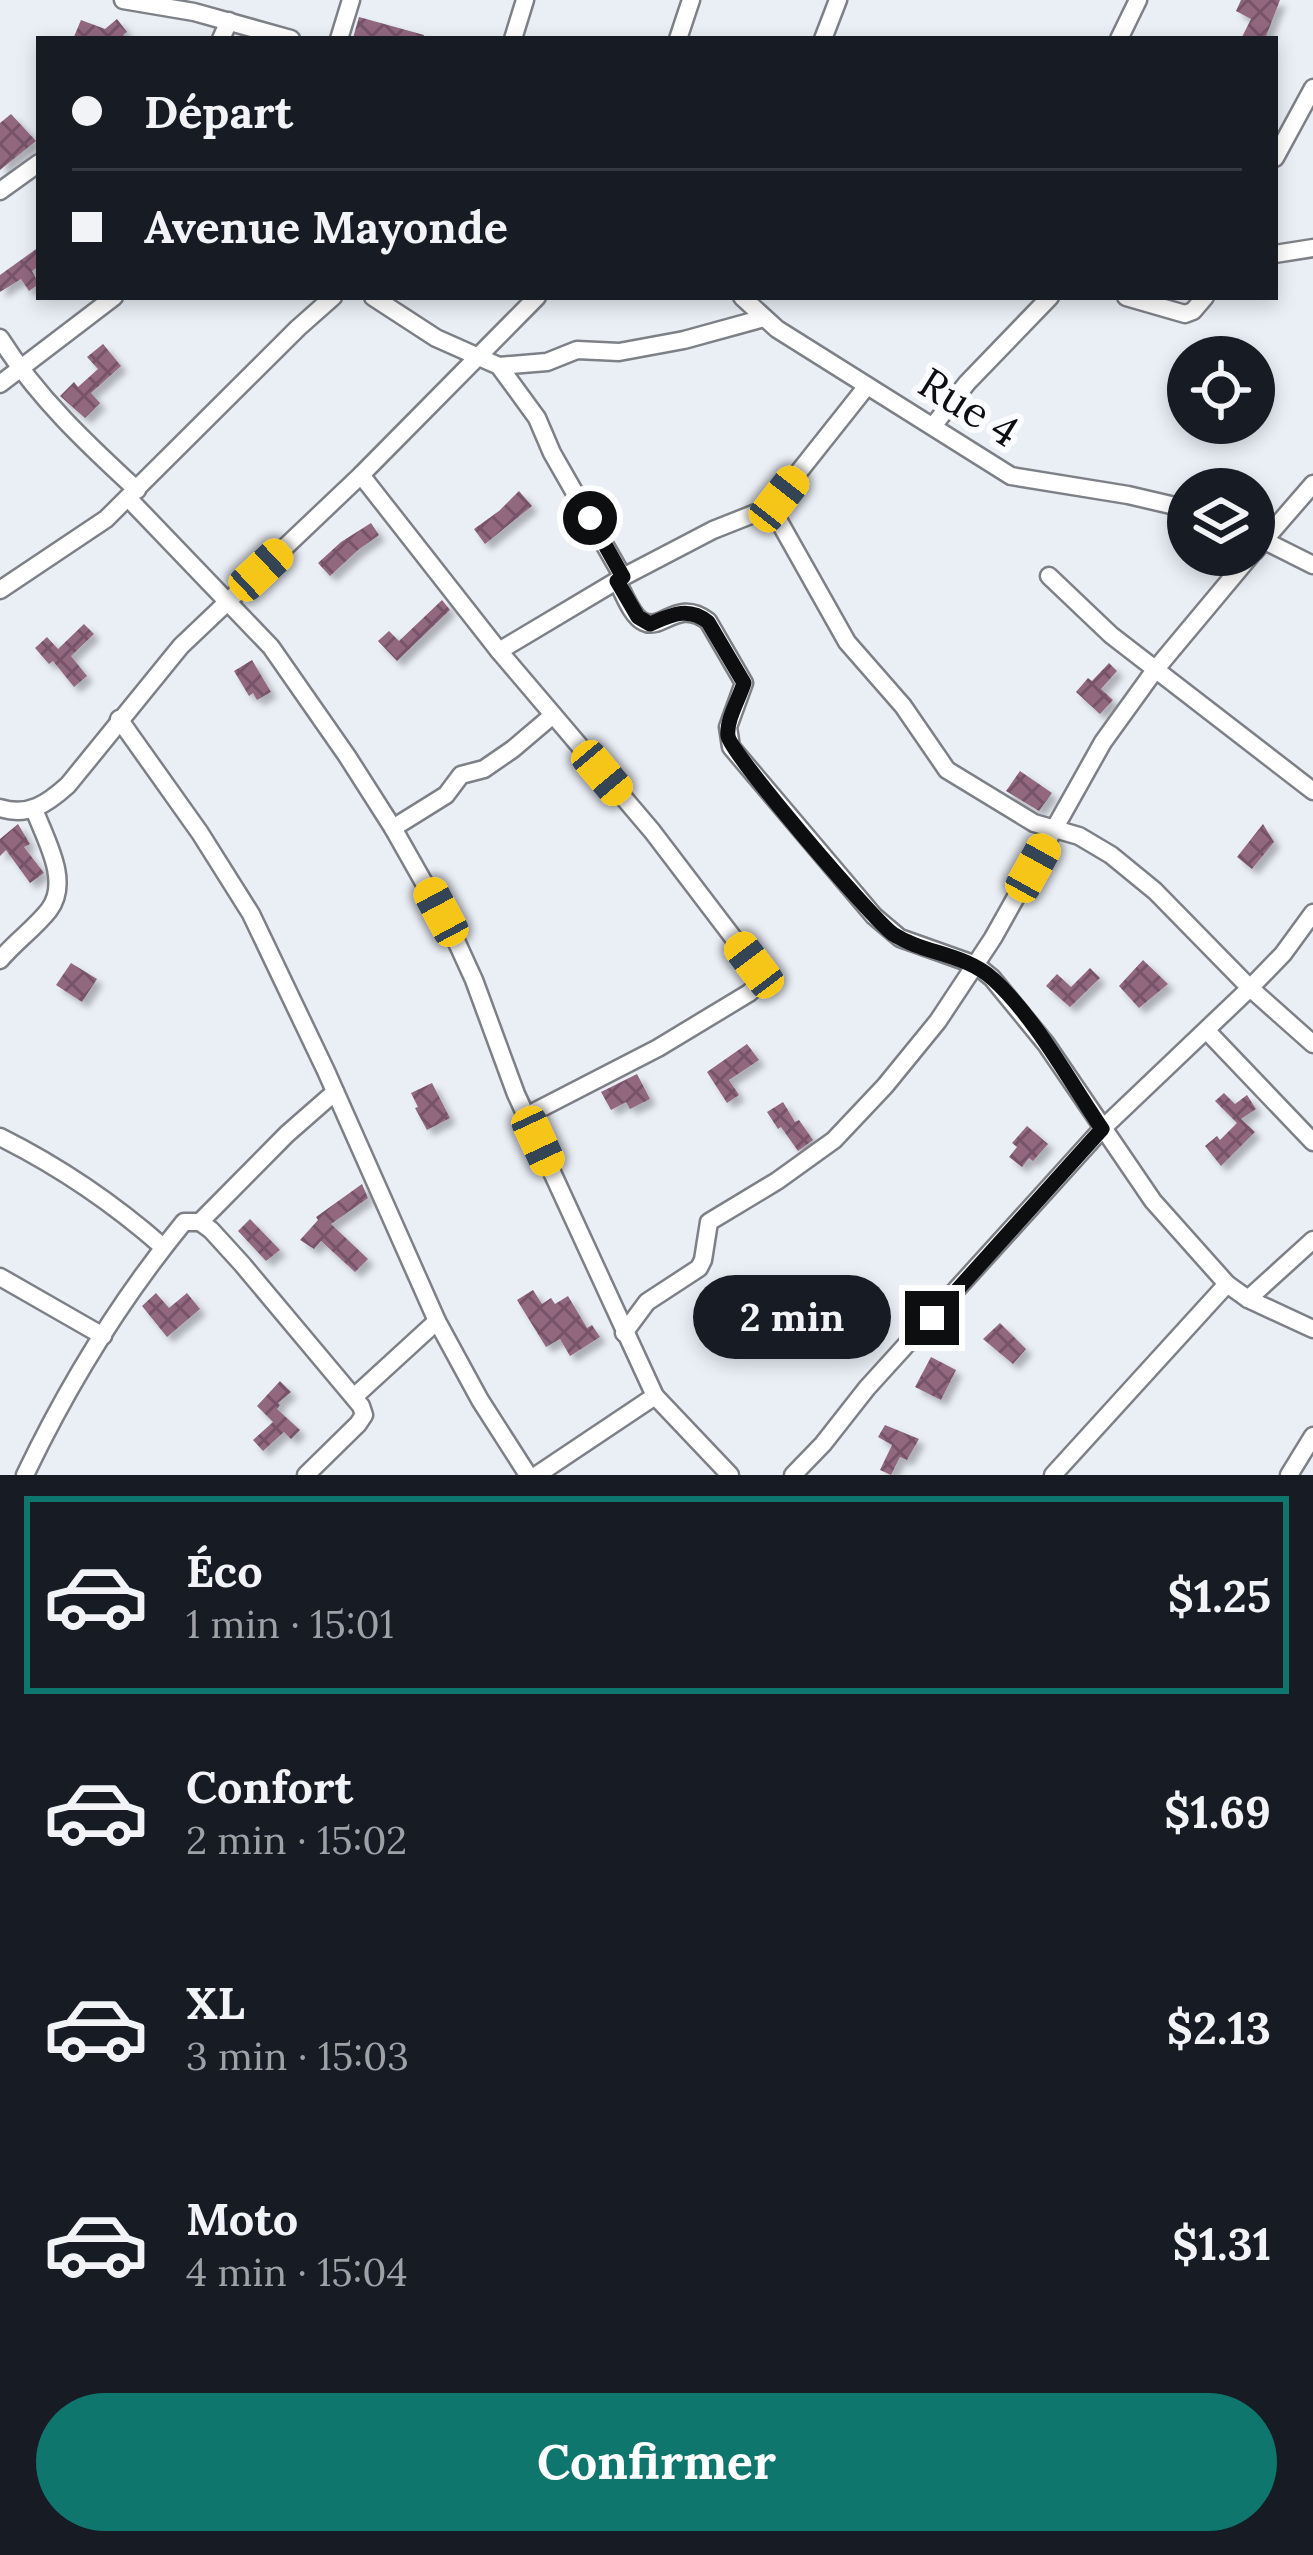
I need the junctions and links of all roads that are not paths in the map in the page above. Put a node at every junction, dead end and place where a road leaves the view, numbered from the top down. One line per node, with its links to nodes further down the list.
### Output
1 (123, 0): 7 (street)
2 (351, 0): 11 (street)
3 (525, 0): 12 (street)
4 (691, 0): 13 (street)
5 (838, 0): 14 (street)
6 (1138, 0): 15 (street)
7 (195, 6): 8 (street)
8 (230, 22): 9 (street); 10 (street)
9 (223, 36)
10 (281, 36)
11 (340, 36)
12 (514, 36)
13 (679, 36)
14 (824, 36)
15 (1120, 36)
16 (1313, 88): 17 (street)
17 (1278, 152)
18 (36, 166): 19 (street)
19 (0, 190)
20 (1313, 248): 21 (street)
21 (1278, 254)
22 (110, 300): 34 (street)
23 (330, 300): 40 (street)
24 (377, 300): 32 (street)
25 (534, 300): 32 (street)
26 (745, 300): 30 (street, Rue 4)
27 (1047, 300): 37 (street)
28 (1137, 300): 29 (street)
29 (1203, 300)
30 (764, 318): 33 (street); 36 (street, Rue 4)
31 (0, 338): 34 (street)
32 (478, 358): 33 (street); 38 (street)
33 (499, 366): 48 (street)
34 (19, 369): 35 (street); 40 (street)
35 (0, 384)
36 (867, 386): 37 (street, Rue 4); 42 (street)
37 (933, 426): 41 (street, Rue 4)
38 (361, 475): 50 (street); 51 (street)
39 (1313, 484): 43 (street)
40 (133, 495): 49 (street); 50 (street)
41 (1167, 504)
42 (771, 507): 48 (street); 59 (street)
43 (1275, 525)
44 (1275, 552): 45 (street)
45 (1313, 565)
46 (1049, 576): 52 (street)
47 (1232, 576): 52 (street)
48 (620, 579): 51 (street); 62 (street)
49 (0, 590)
50 (227, 602): 54 (street); 58 (street)
51 (499, 651): 53 (street)
52 (1155, 670): 55 (street); 59 (street)
53 (553, 715): 58 (street); 67 (street)
54 (119, 719): 57 (street); 66 (street)
55 (1313, 791)
56 (0, 808): 57 (street)
57 (34, 809): 61 (street)
58 (392, 827): 67 (street)
59 (1056, 827): 62 (street); 63 (street)
60 (1313, 913): 63 (street)
61 (0, 960)
62 (976, 965): 68 (street); 79 (street)
63 (1250, 988): 64 (street); 65 (street)
64 (1207, 1031): 68 (street); 70 (street)
65 (1313, 1044)
66 (335, 1092): 71 (street); 77 (street)
67 (526, 1116): 79 (street)
68 (1102, 1129): 75 (street); 89 (street)
69 (0, 1137): 73 (street)
70 (1313, 1142)
71 (200, 1222): 73 (street); 82 (street)
72 (1313, 1240): 76 (street)
73 (163, 1247): 80 (street)
74 (0, 1277): 80 (street)
75 (1227, 1284): 76 (street); 90 (street)
76 (1248, 1299): 78 (street)
77 (437, 1322): 82 (street); 87 (street)
78 (1313, 1329)
79 (624, 1333): 81 (street)
80 (103, 1336): 85 (street)
81 (655, 1396): 87 (street); 88 (street)
82 (354, 1397): 86 (street)
83 (1313, 1436): 84 (street)
84 (1294, 1474)
85 (25, 1475)
86 (306, 1475)
87 (533, 1475)
88 (730, 1475)
89 (793, 1475)
90 (1053, 1475)

